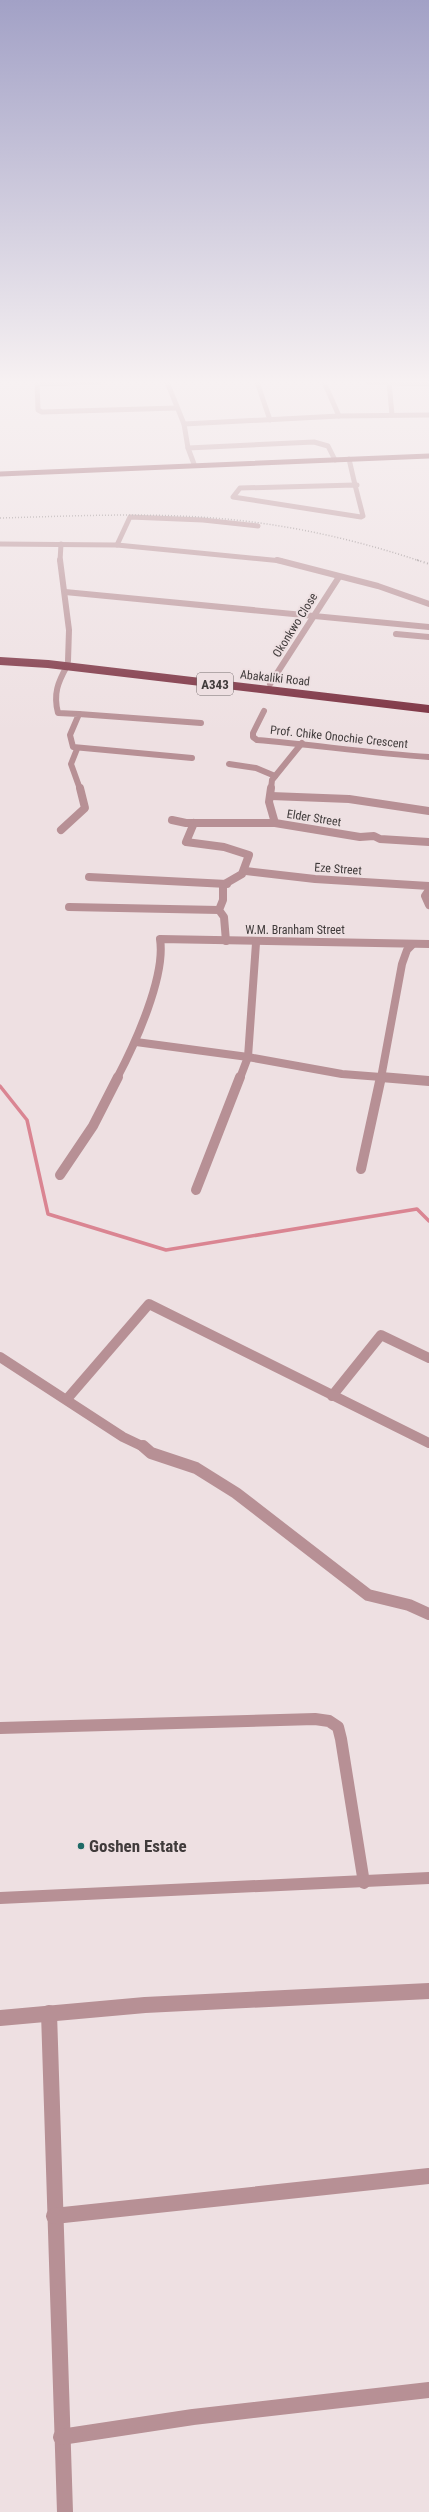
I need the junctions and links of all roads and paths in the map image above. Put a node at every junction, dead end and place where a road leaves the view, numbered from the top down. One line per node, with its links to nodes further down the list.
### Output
1 (237, 499): 2 (street)
2 (360, 499)
3 (258, 526): 6 (street)
4 (0, 544): 5 (street)
5 (62, 544): 6 (street); 8 (street)
6 (117, 545): 7 (street)
7 (339, 577): 9 (street); 10 (street, Okonkwo Close)
8 (65, 592): 10 (street); 16 (street)
9 (429, 604)
10 (312, 615): 11 (street); 17 (street, Okonkwo Close)
11 (429, 627)
12 (396, 634): 13 (street)
13 (429, 637)
14 (0, 655): 16 (highway, Abakaliki Road / A343)
15 (0, 661): 16 (highway, Abakaliki Road / A343)
16 (68, 664): 17 (highway, Abakaliki Road / A343); 19 (highway, Abakaliki Road / A343); 21 (street)
17 (270, 684): 18 (highway, Abakaliki Road / A343)
18 (429, 702)
19 (429, 709)
20 (264, 711): 23 (street, Prof. Chike Onochie Crescent)
21 (79, 714): 22 (street); 24 (street)
22 (201, 723)
23 (302, 743): 25 (street, Prof. Chike Onochie Crescent); 28 (street)
24 (77, 749): 26 (street); 34 (street)
25 (429, 757)
26 (192, 758)
27 (229, 764): 28 (street)
28 (275, 776): 29 (street)
29 (271, 796): 30 (street); 33 (street)
30 (429, 811)
31 (172, 820): 32 (street, Elder Street)
32 (194, 822): 33 (street, Elder Street); 36 (street)
33 (275, 824): 35 (street, Elder Street)
34 (61, 830)
35 (429, 842)
36 (246, 872): 38 (street); 39 (street, Eze Street)
37 (89, 877): 38 (street)
38 (227, 884): 43 (street)
39 (429, 886)
40 (429, 890): 41 (street)
41 (429, 905)
42 (69, 907): 43 (street)
43 (219, 910): 44 (street)
44 (226, 941): 45 (street, W.M. Branham Street); 48 (street, W.M. Branham Street)
45 (256, 943): 47 (street, W.M. Branham Street); 49 (street)
46 (429, 944): 47 (street, W.M. Branham Street)
47 (412, 946): 50 (street)
48 (136, 1042): 49 (street); 53 (street)
49 (248, 1057): 50 (street); 54 (street)
50 (381, 1077): 51 (street); 52 (street)
51 (429, 1081)
52 (361, 1169)
53 (60, 1175)
54 (196, 1190)
55 (0, 1357): 58 (street)
56 (429, 1358): 57 (street)
57 (332, 1396): 58 (street); 59 (street)
58 (67, 1399): 60 (street)
59 (429, 1444)
60 (429, 1614)
61 (0, 1728): 63 (street)
62 (429, 1878): 63 (street)
63 (364, 1882): 64 (street)
64 (0, 1898)
65 (429, 1991): 66 (street)
66 (49, 2013): 67 (street); 69 (street)
67 (0, 2018)
68 (429, 2176): 69 (street)
69 (54, 2216): 71 (street)
70 (429, 2390): 71 (street)
71 (61, 2437): 72 (street)
72 (65, 2512)

